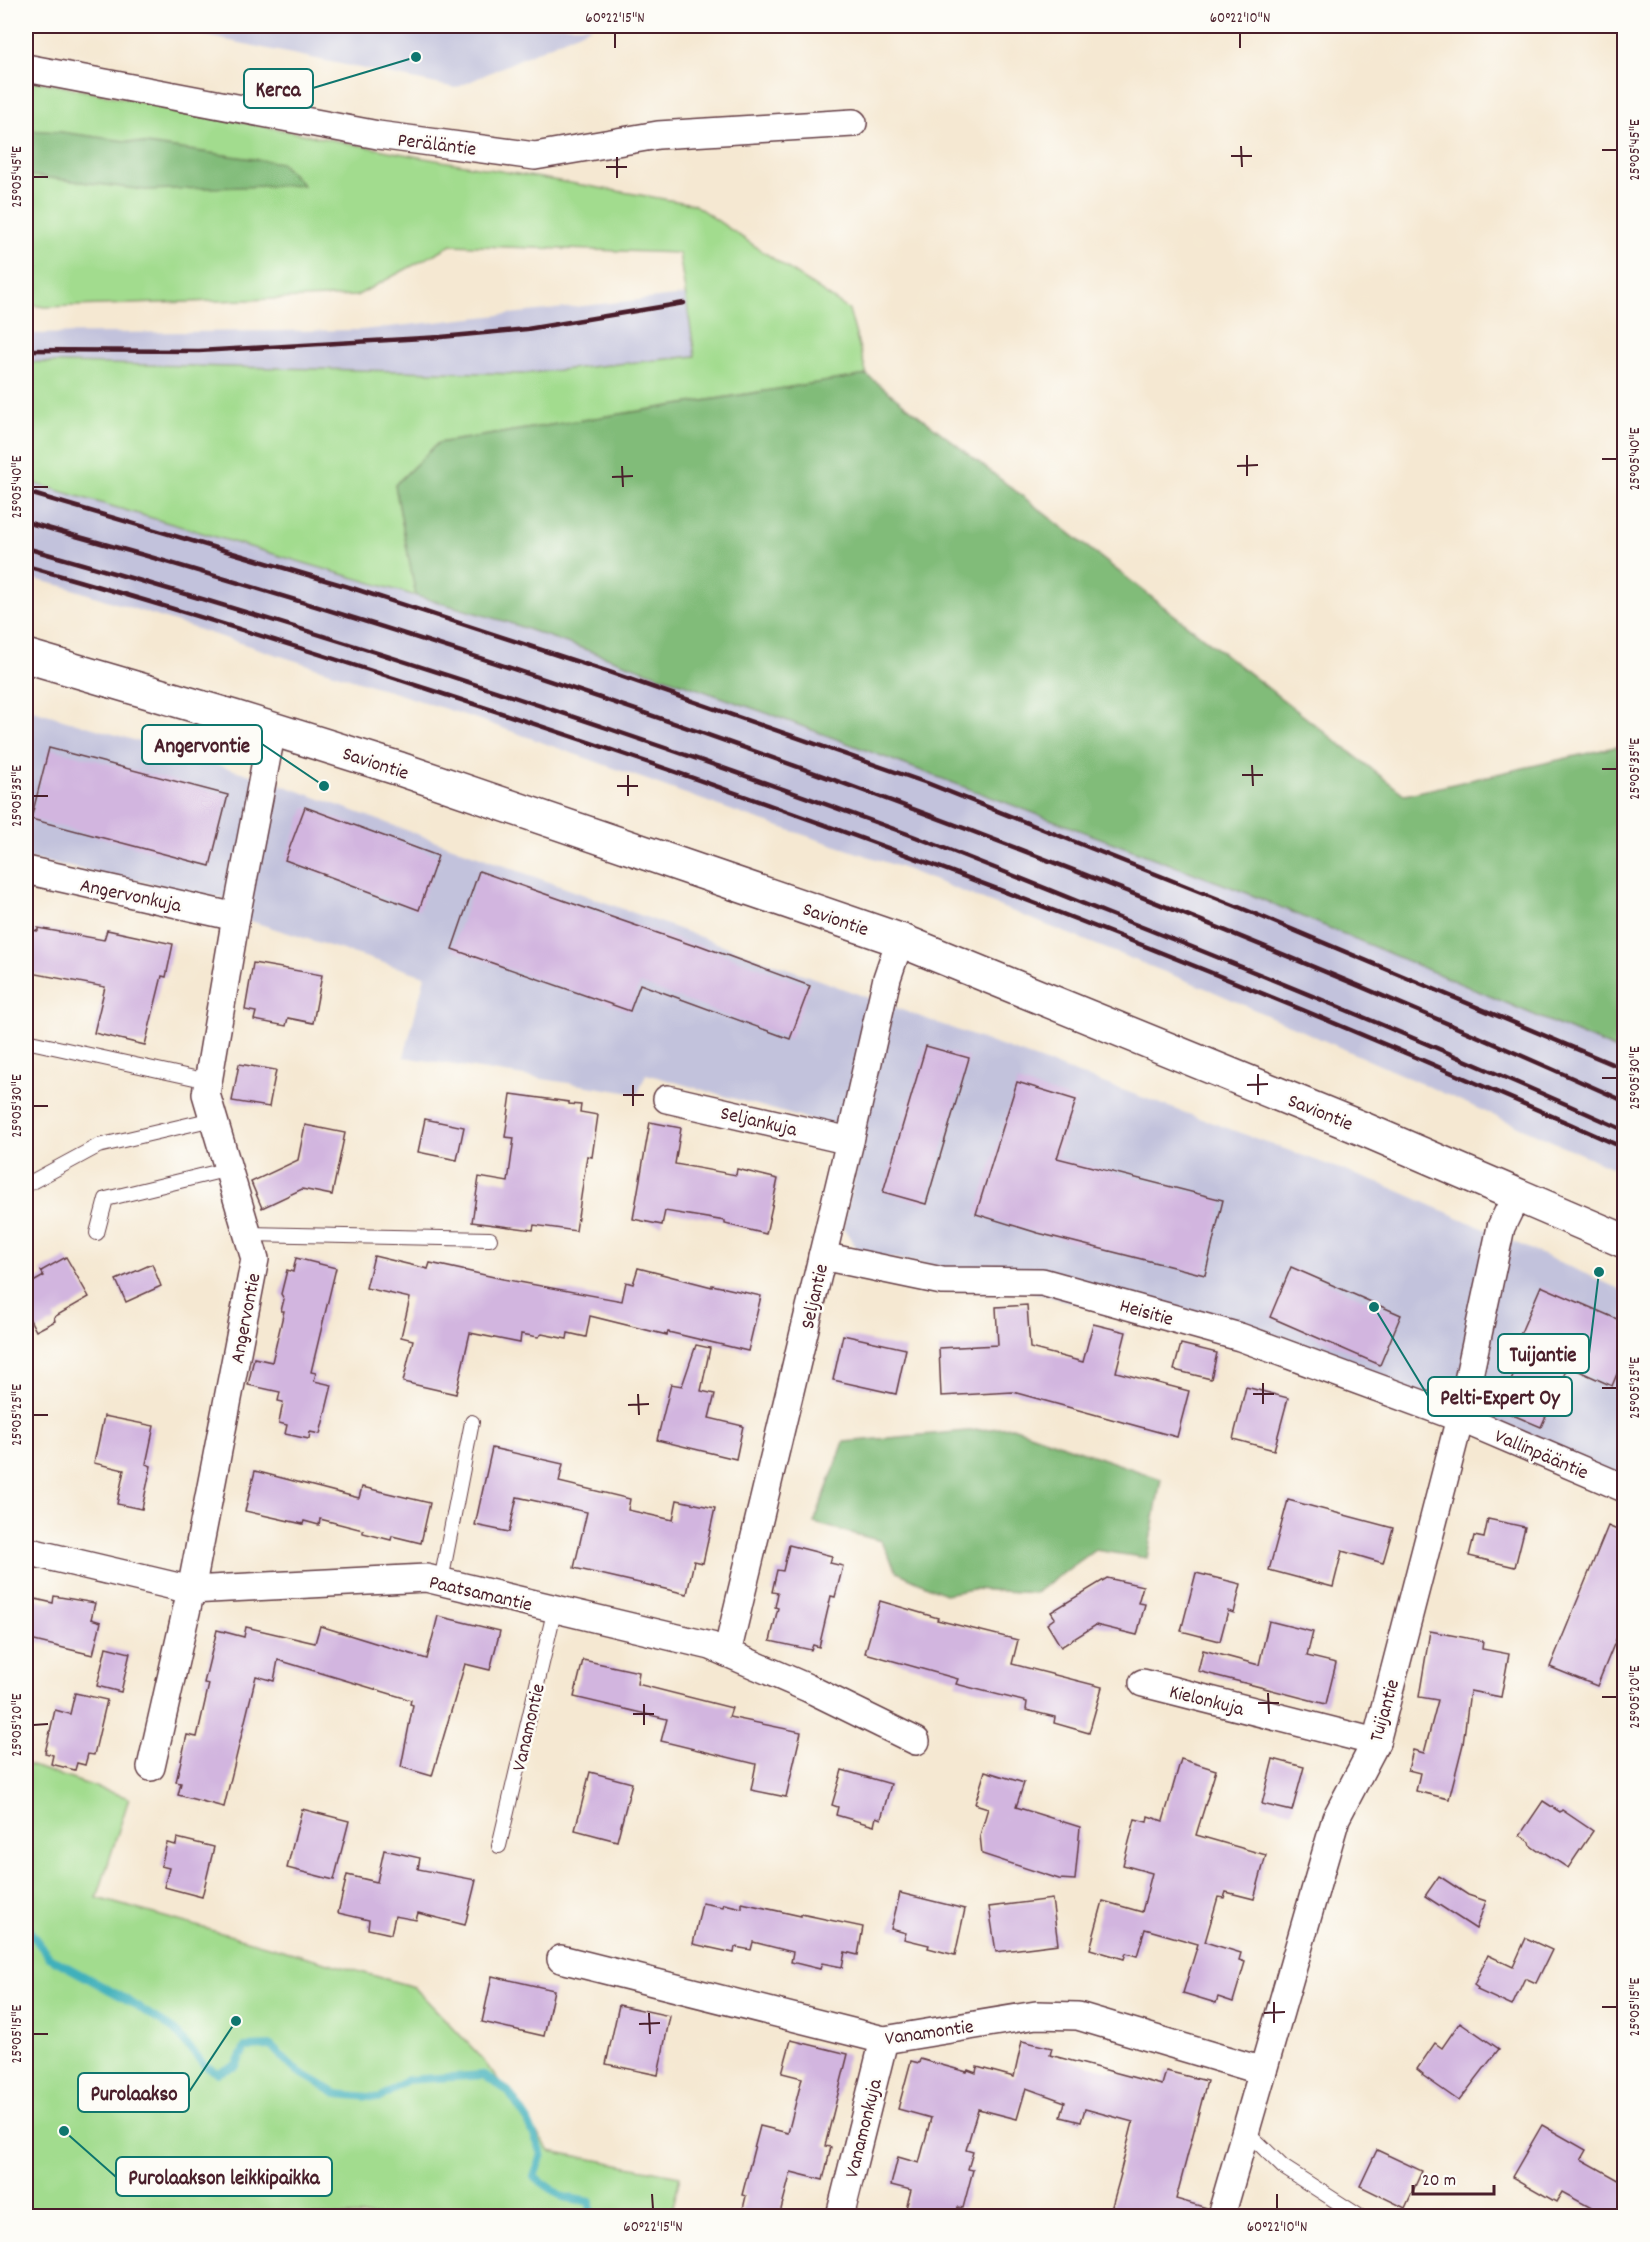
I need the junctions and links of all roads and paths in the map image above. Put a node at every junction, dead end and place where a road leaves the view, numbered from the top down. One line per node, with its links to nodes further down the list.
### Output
1 (26, 68): 2 (street, Peräläntie)
2 (853, 123)
3 (26, 656): 4 (main road, Saviontie)
4 (272, 730): 6 (street, Angervontie); 7 (main road, Saviontie)
5 (26, 870): 6 (street, Angervonkuja)
6 (236, 916): 9 (street, Angervontie)
7 (900, 940): 12 (street, Seljantie); 15 (main road, Saviontie)
8 (26, 1041): 9 (lane)
9 (208, 1081): 11 (street, Angervontie)
10 (667, 1099): 12 (street, Seljankuja)
11 (213, 1119): 13 (street, Angervontie); 14 (lane)
12 (850, 1141): 20 (street, Seljantie)
13 (229, 1169): 16 (lane); 17 (street, Angervontie)
14 (26, 1185)
15 (1517, 1194): 19 (main road, Saviontie); 21 (street, Tuijantie)
16 (97, 1233)
17 (248, 1234): 18 (lane); 26 (street, Angervontie)
18 (490, 1239)
19 (1624, 1241)
20 (822, 1256): 21 (street, Heisitie); 28 (street, Seljantie)
21 (1460, 1418): 23 (street, Vallinpääntie); 31 (street, Tuijantie)
22 (472, 1422): 25 (lane)
23 (1624, 1488)
24 (26, 1551): 26 (street, Paatsamantie)
25 (441, 1581): 26 (street, Paatsamantie); 27 (street, Paatsamantie)
26 (191, 1590): 32 (street, Angervontie)
27 (555, 1608): 28 (street, Paatsamantie); 33 (lane, Vanamontie)
28 (727, 1653): 30 (street, Paatsamantie)
29 (1143, 1683): 31 (street, Kielonkuja)
30 (916, 1741)
31 (1376, 1742): 36 (street, Tuijantie)
32 (151, 1767)
33 (499, 1846)
34 (561, 1959): 35 (street, Vanamontie)
35 (884, 2040): 36 (street, Vanamontie); 38 (street, Vanamonkuja)
36 (1263, 2071): 37 (street, Tuijantie)
37 (1246, 2131): 39 (street, Tuijantie); 40 (lane)
38 (840, 2217)
39 (1221, 2217)
40 (1359, 2217)

